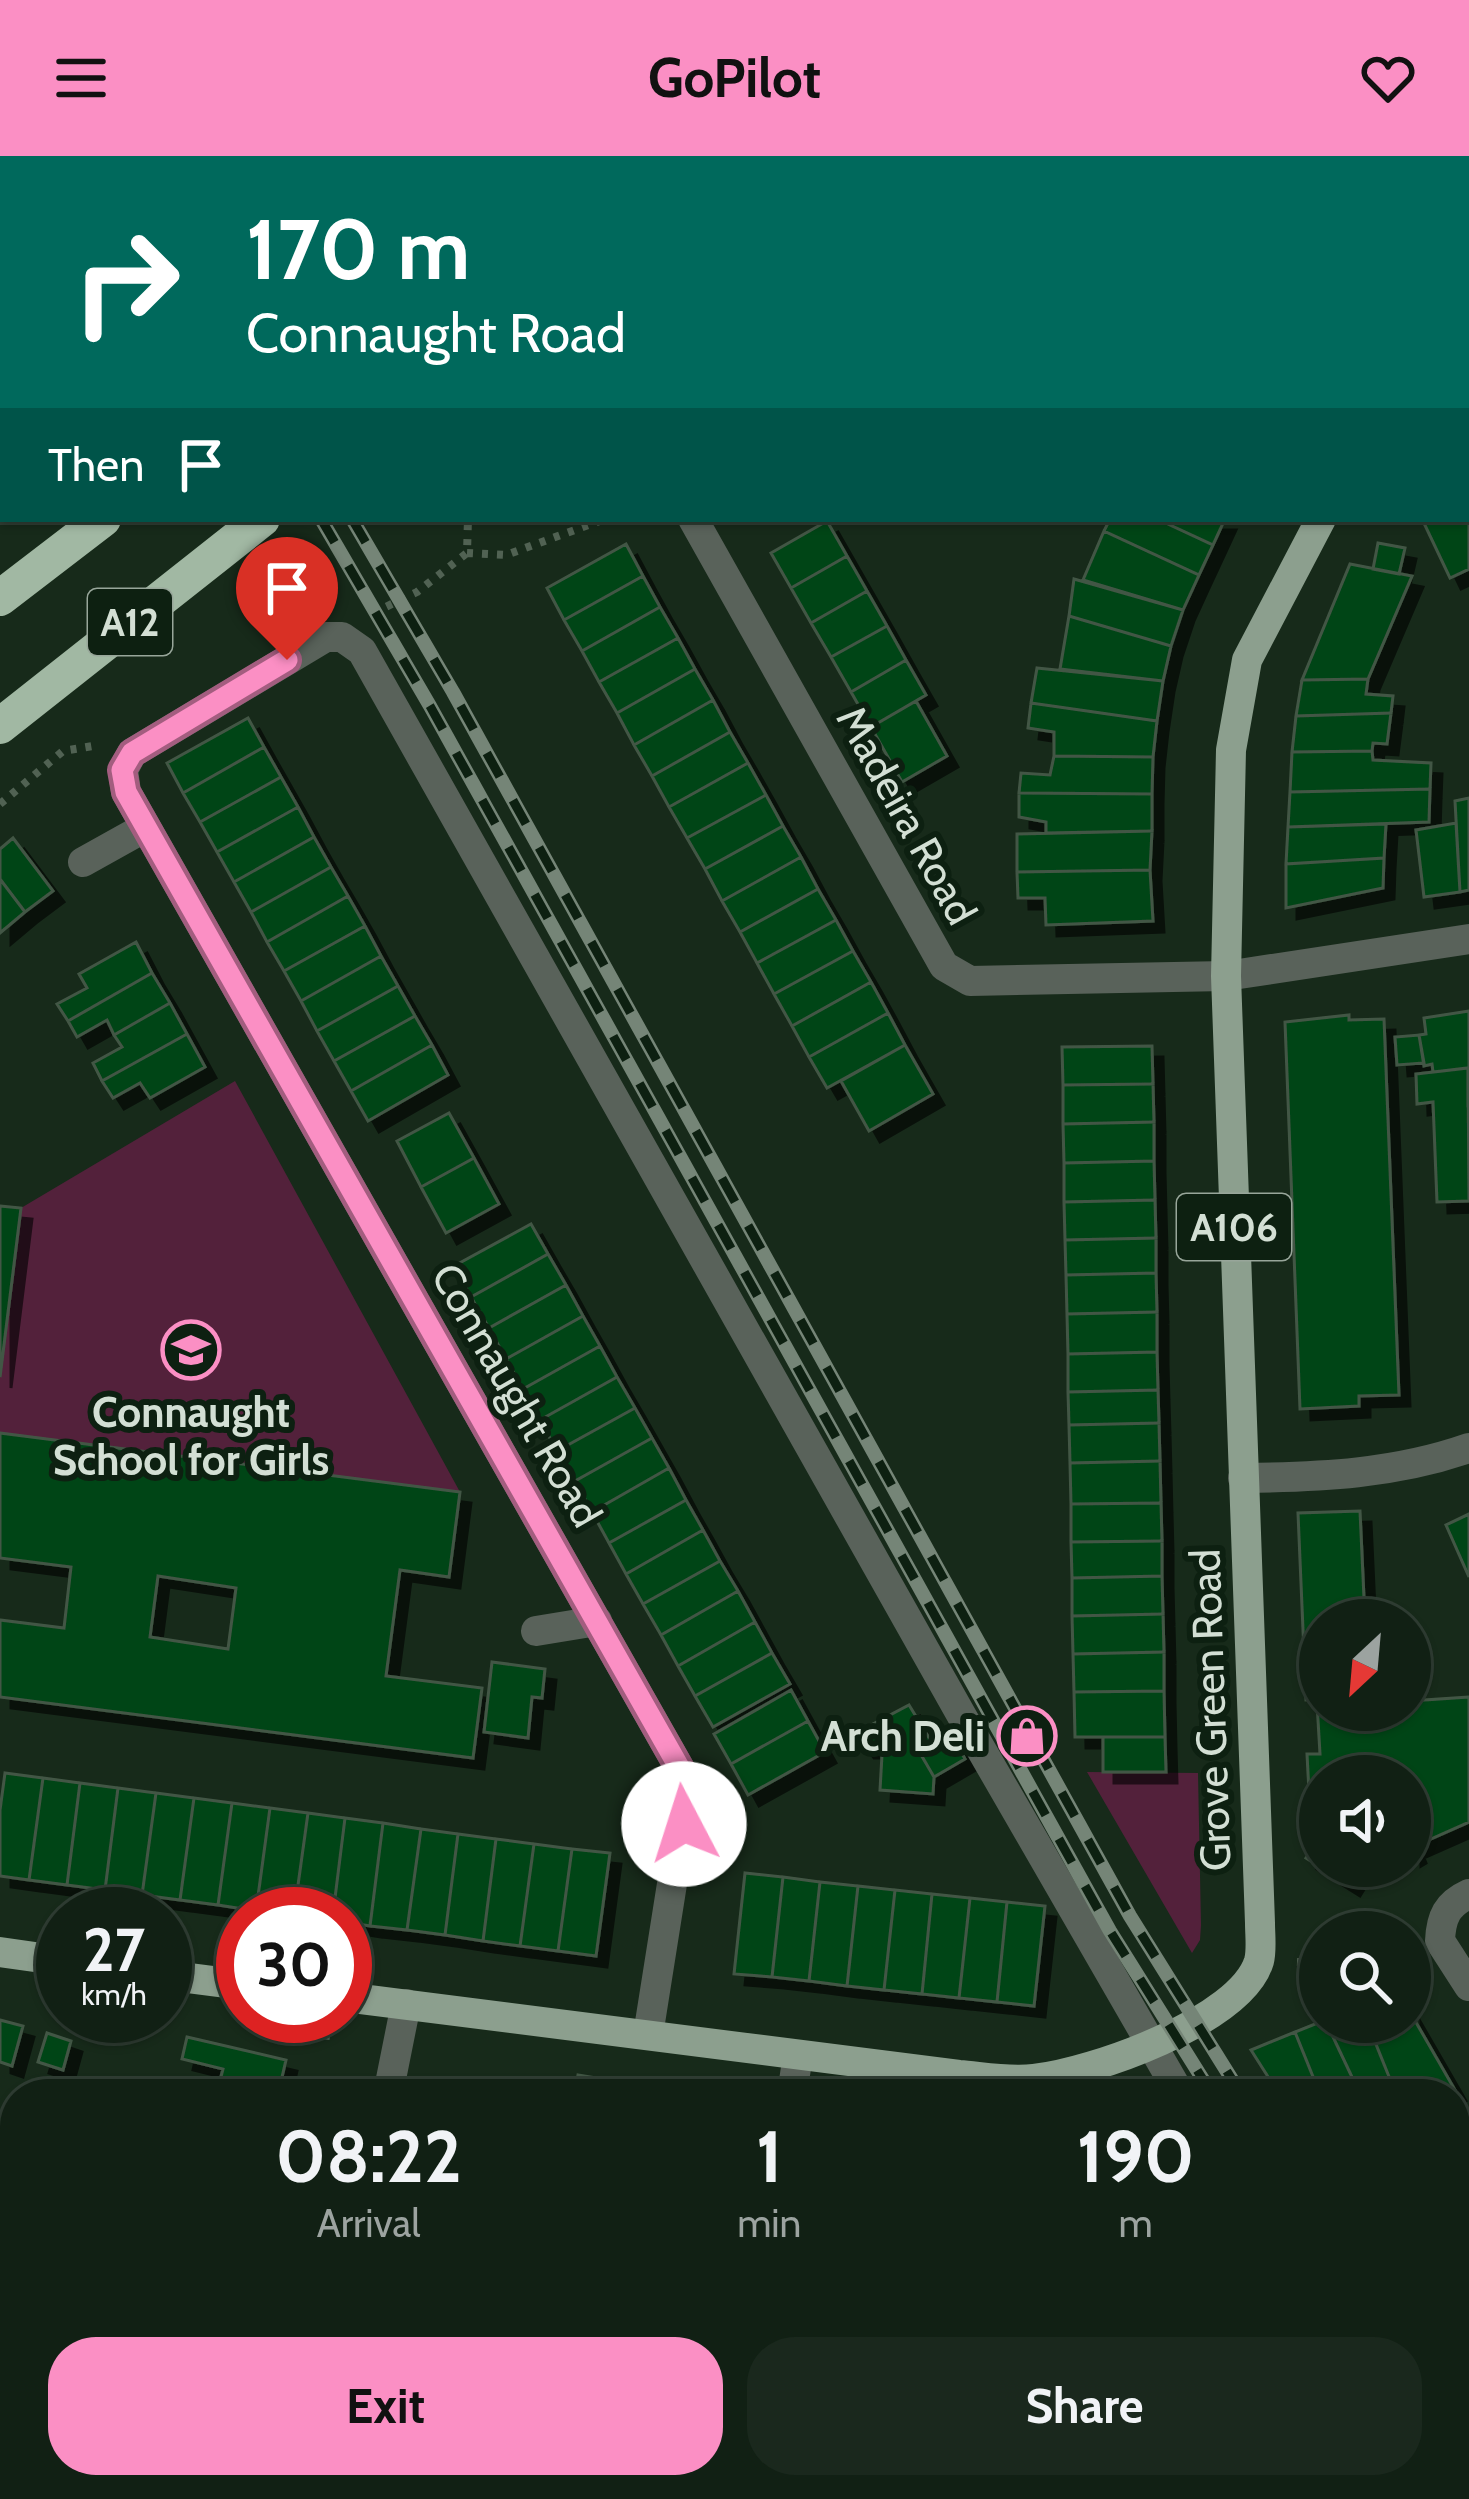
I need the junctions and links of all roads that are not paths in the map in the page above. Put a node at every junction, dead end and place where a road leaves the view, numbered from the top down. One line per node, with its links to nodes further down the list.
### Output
1 (99, 522): 5 (highway, A12)
2 (258, 522): 6 (highway, A12)
3 (695, 522): 10 (street, Madeira Road)
4 (1319, 522): 10 (main road, Grove Green Road / A106)
5 (0, 598)
6 (0, 726)
7 (144, 828): 8 (street); 13 (street, Connaught Road); 22 (street, Connaught Road)
8 (82, 862)
9 (1469, 939): 10 (street, Madeira Road)
10 (1226, 976): 12 (main road, Grove Green Road / A106)
11 (1469, 1448): 12 (street)
12 (1243, 1478): 22 (main road, Grove Green Road / A106)
13 (597, 1621): 14 (street); 21 (street, Connaught Road)
14 (536, 1631)
15 (1469, 1894): 18 (street)
16 (0, 1952): 17 (main road)
17 (36, 1957)
18 (1469, 1986)
19 (372, 2000): 20 (main road, Grove Green Road / A106)
20 (406, 2004): 21 (main road, Grove Green Road / A106); 24 (street)
21 (648, 2035): 23 (main road, Grove Green Road / A106)
22 (1150, 2046): 27 (main road, Grove Green Road / A106); 28 (street)
23 (798, 2055): 25 (street); 26 (main road, Grove Green Road / A106)
24 (391, 2079)
25 (794, 2079)
26 (970, 2079)
27 (1055, 2079)
28 (1171, 2079)

